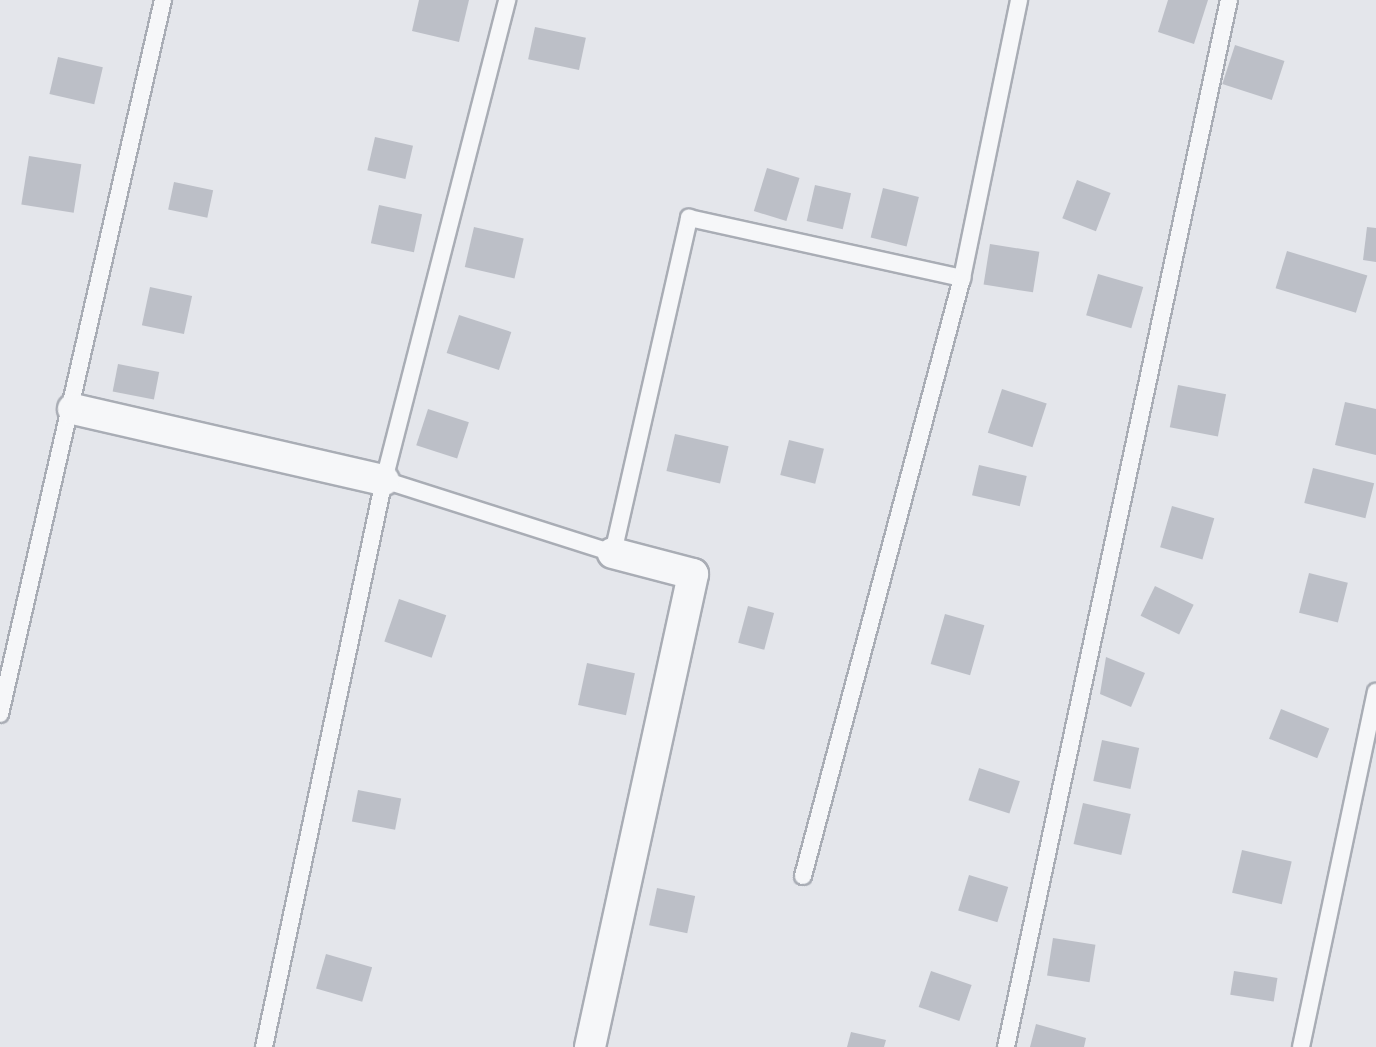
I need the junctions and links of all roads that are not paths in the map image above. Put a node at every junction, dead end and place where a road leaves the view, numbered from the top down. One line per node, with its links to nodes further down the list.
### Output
1 (163, 0): 6 (lane)
2 (507, 0): 7 (lane)
3 (1019, 0): 5 (lane)
4 (1229, 0): 14 (lane)
5 (962, 278): 8 (lane); 11 (lane)
6 (73, 409): 7 (street); 10 (lane)
7 (384, 480): 8 (lane); 12 (lane)
8 (613, 553): 13 (street)
9 (1376, 692): 15 (lane)
10 (0, 714)
11 (803, 876)
12 (264, 1047)
13 (590, 1047)
14 (1006, 1047)
15 (1301, 1047)

